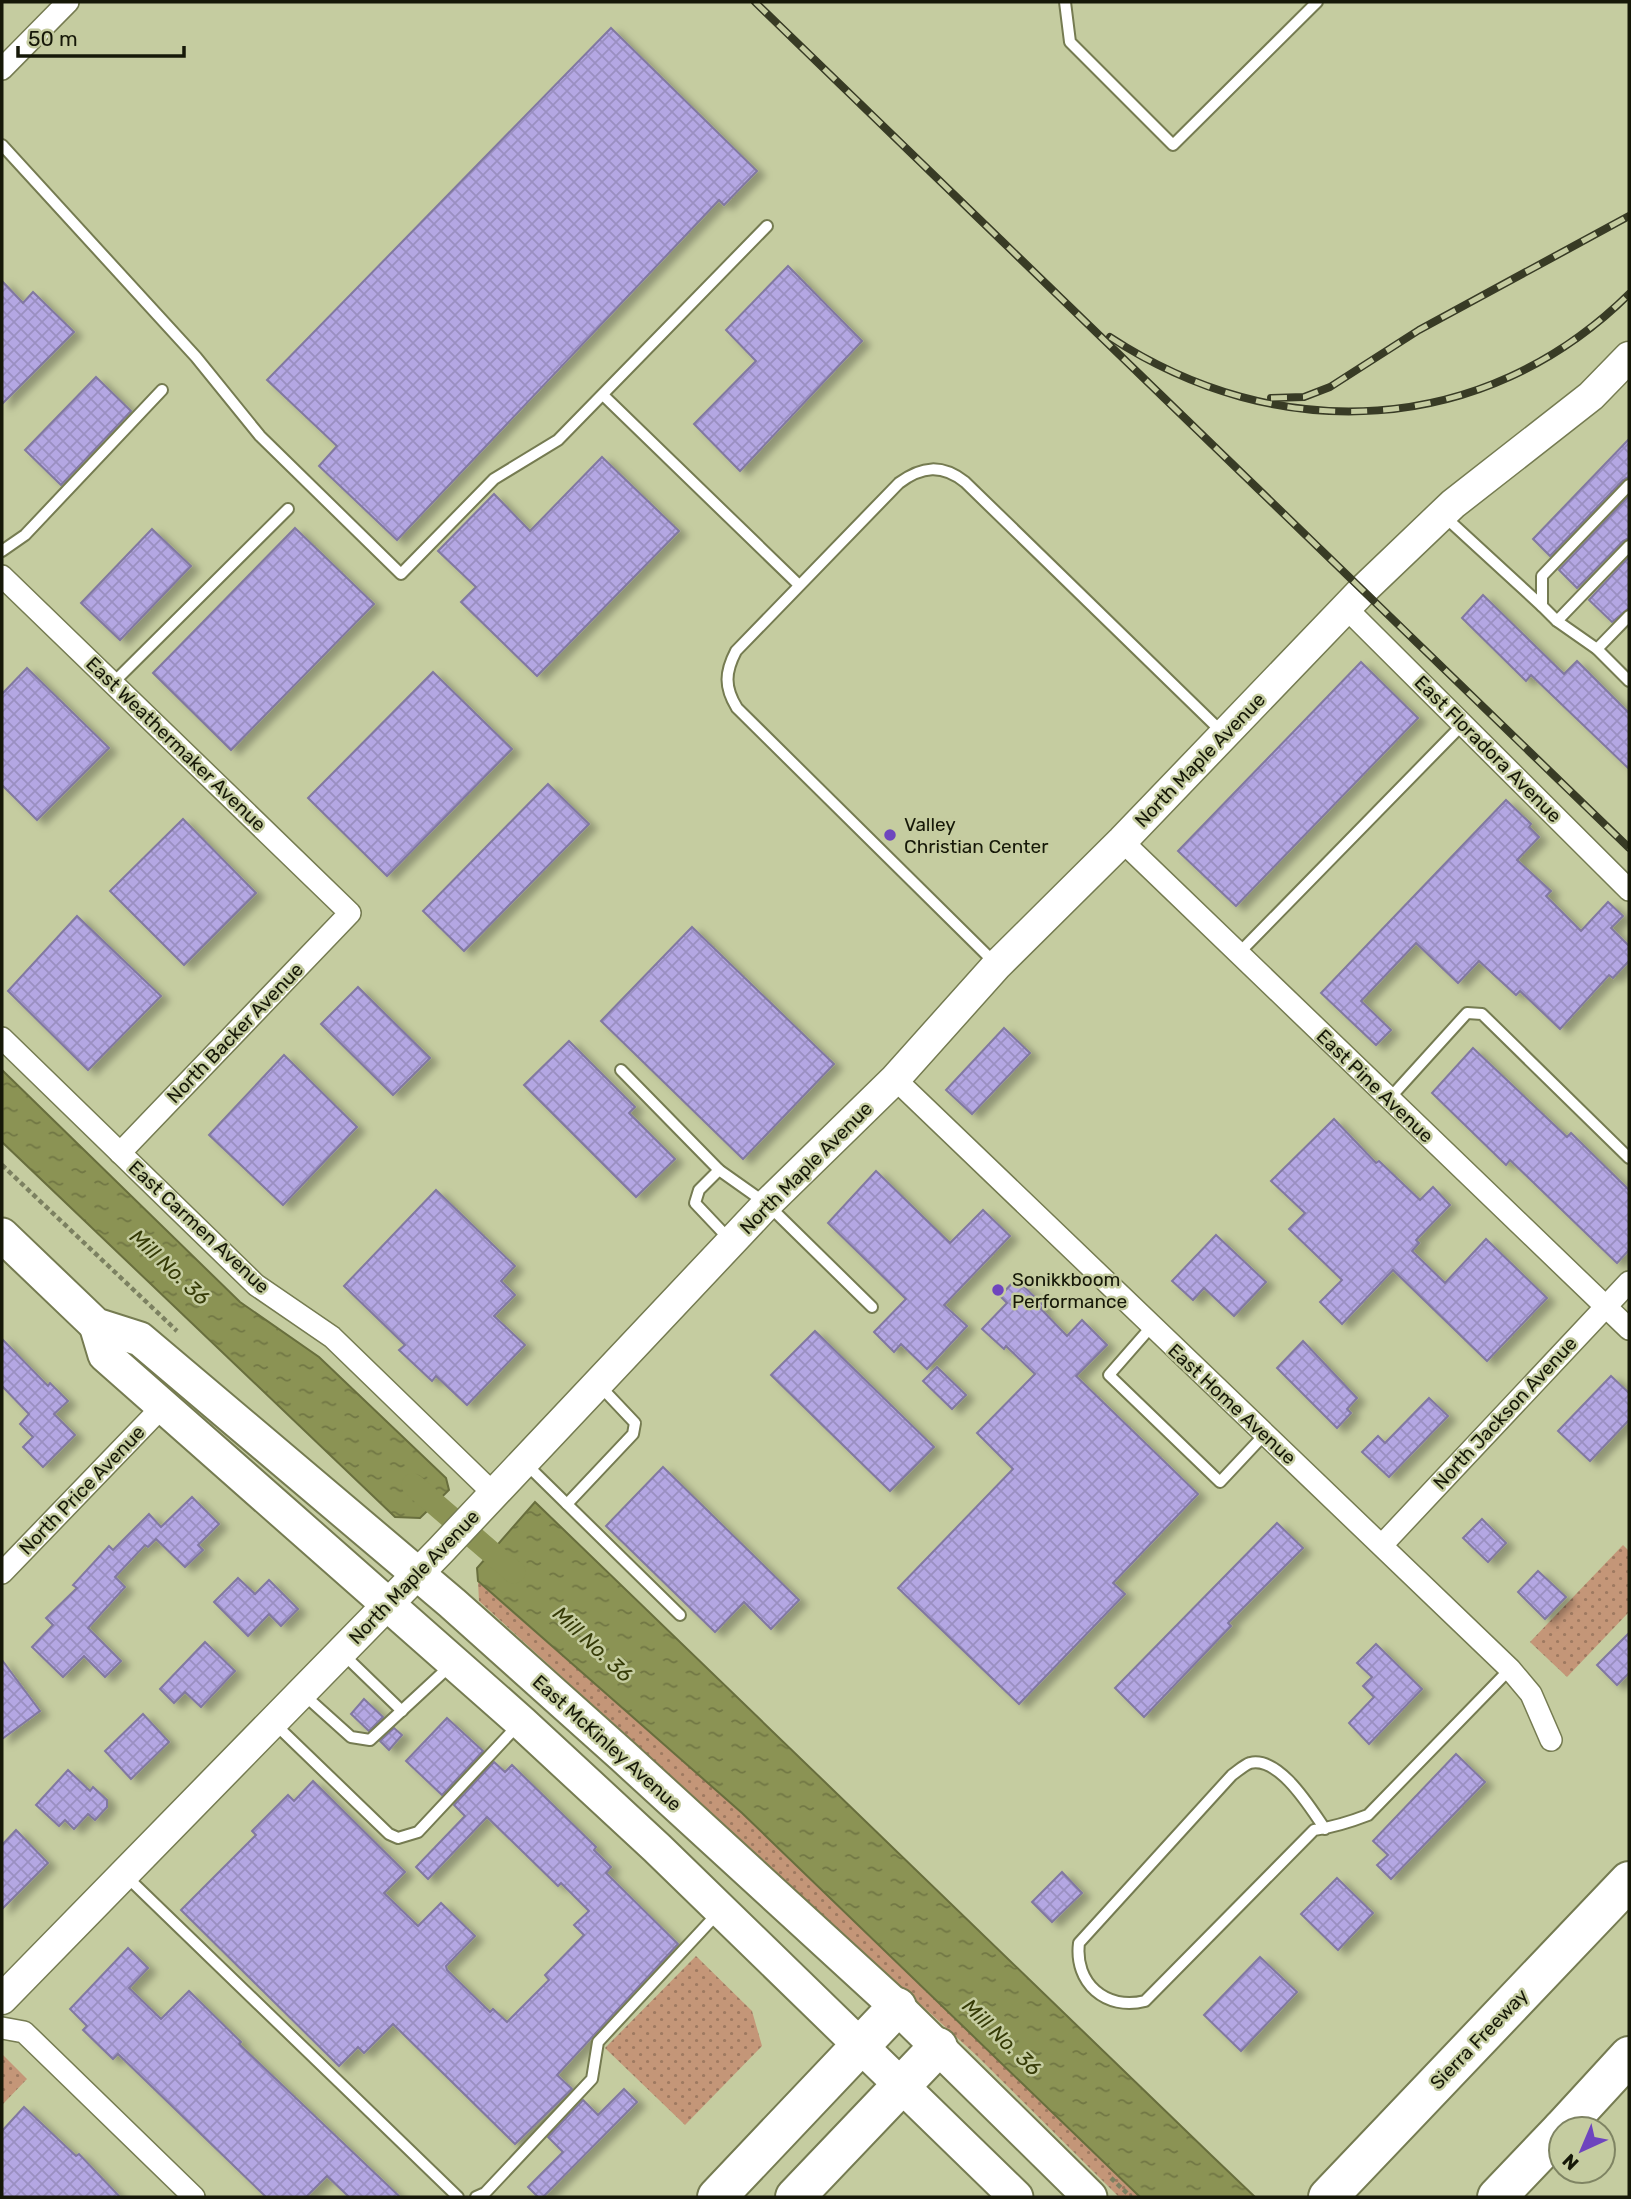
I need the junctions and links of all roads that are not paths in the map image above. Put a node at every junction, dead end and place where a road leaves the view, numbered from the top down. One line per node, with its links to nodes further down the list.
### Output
1 (68, 2): 4 (street)
2 (1065, 2): 3 (lane)
3 (1317, 2)
4 (2, 69)
5 (2, 145): 9 (lane)
6 (767, 226): 9 (lane)
7 (1629, 357): 12 (street, North Maple Avenue)
8 (162, 390): 14 (lane)
9 (603, 395): 16 (lane)
10 (1629, 485): 17 (lane)
11 (288, 509): 23 (lane)
12 (1442, 514): 17 (lane); 18 (street, North Maple Avenue)
13 (1629, 546): 20 (lane)
14 (2, 551)
15 (2, 576): 23 (street, East Weathermaker Avenue)
16 (799, 585): 25 (lane); 30 (lane)
17 (1542, 606): 20 (lane)
18 (1346, 608): 24 (street, East Floradora Avenue); 25 (street, North Maple Avenue)
19 (1629, 616): 21 (lane)
20 (1557, 621): 21 (lane)
21 (1597, 649): 22 (lane)
22 (1629, 680)
23 (113, 683): 28 (street, East Weathermaker Avenue)
24 (1463, 724): 27 (street, East Floradora Avenue); 29 (lane)
25 (1224, 734): 26 (street, North Maple Avenue)
26 (1122, 841): 29 (street, East Pine Avenue); 30 (street, North Maple Avenue)
27 (1629, 890)
28 (350, 913): 35 (street, North Backer Avenue)
29 (1239, 953): 34 (street, East Pine Avenue)
30 (998, 965): 33 (street, North Maple Avenue)
31 (2, 1038): 35 (street, East Carmen Avenue)
32 (621, 1070): 37 (lane)
33 (895, 1079): 38 (street, North Maple Avenue); 45 (street, East Home Avenue)
34 (1388, 1100): 36 (lane); 43 (street, East Pine Avenue)
35 (120, 1153): 51 (street, East Carmen Avenue)
36 (1629, 1158)
37 (719, 1170): 38 (lane); 40 (lane)
38 (767, 1204): 40 (street, North Maple Avenue); 42 (lane)
39 (2, 1235): 44 (main road, East McKinley Avenue)
40 (732, 1242): 47 (street, North Maple Avenue)
41 (1629, 1283): 43 (street, North Jackson Avenue)
42 (872, 1307)
43 (1606, 1307): 46 (street, East Pine Avenue); 53 (street, North Jackson Avenue)
44 (96, 1325): 48 (main road, East McKinley Avenue); 54 (main road, East McKinley Avenue)
45 (1151, 1327): 49 (street, East Home Avenue); 49 (lane)
46 (1629, 1329)
47 (598, 1384): 50 (street, North Maple Avenue); 52 (lane)
48 (162, 1407): 55 (street, North Price Avenue); 56 (main road, East McKinley Avenue)
49 (1264, 1435): 53 (street, East Home Avenue)
50 (524, 1462): 51 (street, North Maple Avenue); 52 (lane)
51 (494, 1494): 54 (street, North Maple Avenue)
52 (567, 1504): 57 (lane)
53 (1382, 1545): 60 (street, East Home Avenue)
54 (428, 1562): 56 (street, North Maple Avenue); 71 (main road, East McKinley Avenue)
55 (2, 1573)
56 (388, 1603): 58 (street, North Maple Avenue); 59 (main road, East McKinley Avenue)
57 (680, 1615)
58 (341, 1652): 61 (street, North Maple Avenue); 62 (lane)
59 (454, 1662): 62 (lane); 63 (main road, East McKinley Avenue)
60 (1510, 1669): 65 (street, East Home Avenue); 66 (lane)
61 (301, 1692): 62 (lane); 64 (street, North Maple Avenue)
62 (402, 1711)
63 (521, 1721): 64 (lane); 69 (main road, East McKinley Avenue)
64 (273, 1722): 67 (street, North Maple Avenue)
65 (1551, 1740)
66 (1325, 1829): 66 (lane)
67 (124, 1874): 70 (street, North Maple Avenue); 82 (lane)
68 (1629, 1881): 78 (highway, Sierra Freeway)
69 (721, 1910): 73 (main road, East McKinley Avenue); 83 (lane)
70 (2, 1999)
71 (897, 2007): 73 (highway); 74 (main road, East McKinley Avenue)
72 (2, 2028): 81 (street)
73 (860, 2045): 76 (main road, East McKinley Avenue); 84 (highway)
74 (938, 2047): 76 (highway); 87 (main road, East McKinley Avenue)
75 (1629, 2056): 77 (highway)
76 (901, 2085): 85 (highway); 86 (main road, East McKinley Avenue)
77 (1575, 2115)
78 (1388, 2135): 88 (highway); 89 (highway, Sierra Freeway)
79 (1547, 2145): 90 (highway)
80 (1547, 2146): 91 (highway)
81 (194, 2197)
82 (458, 2197)
83 (476, 2197)
84 (717, 2197)
85 (796, 2197)
86 (1016, 2197)
87 (1090, 2197)
88 (1312, 2197)
89 (1328, 2197)
90 (1497, 2197)
91 (1503, 2197)

